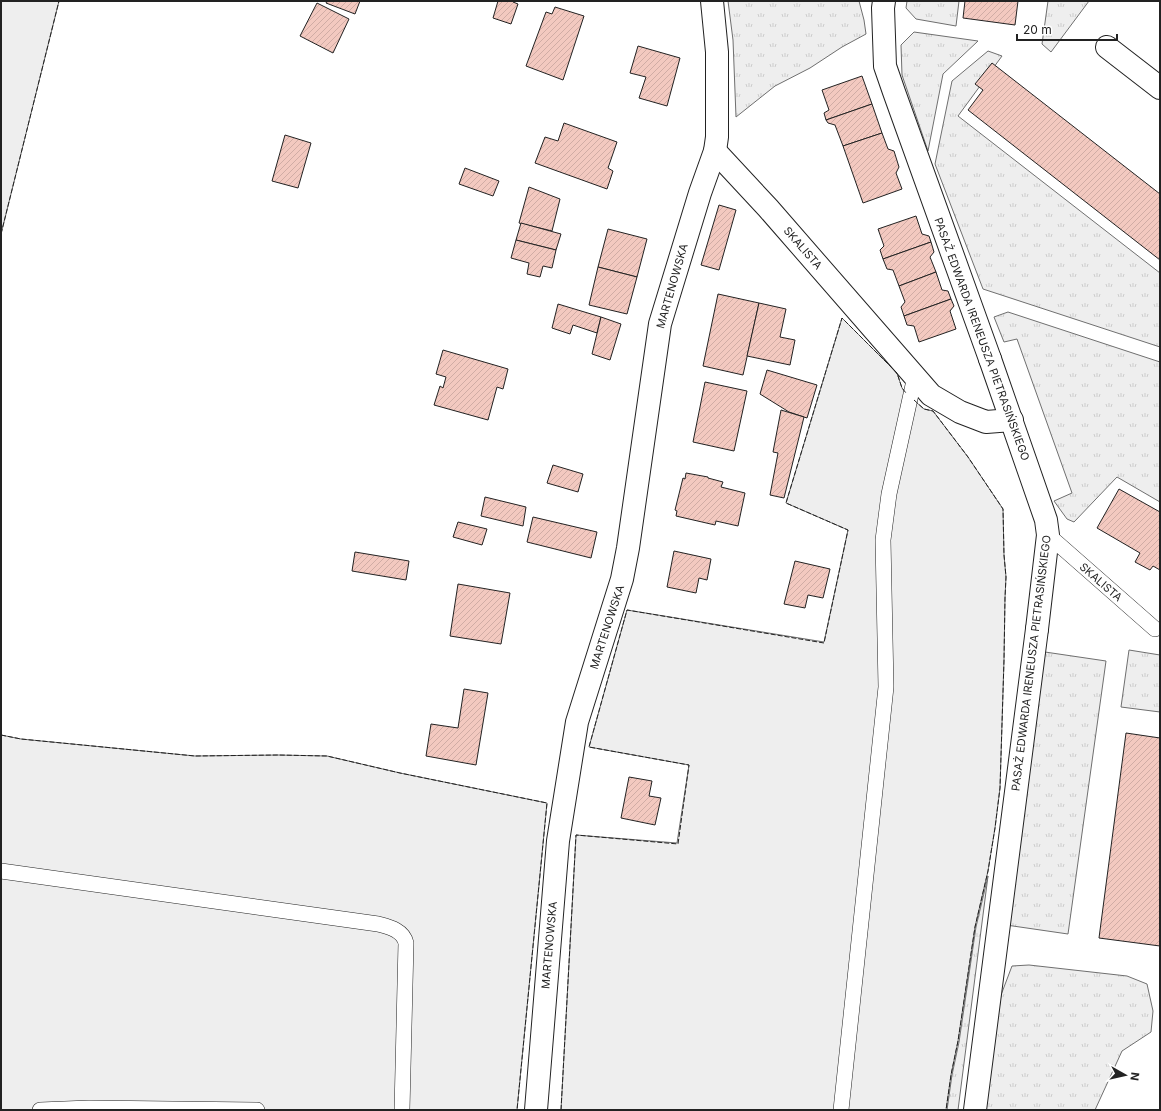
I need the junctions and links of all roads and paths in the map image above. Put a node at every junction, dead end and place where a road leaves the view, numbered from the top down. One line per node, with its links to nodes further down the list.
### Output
1 (712, 1): 5 (street)
2 (884, 1): 7 (street, PASAŻ EDWARDA IRENEUSZA PIETRASIŃSKIEGO)
3 (1107, 47): 4 (street)
4 (1160, 88)
5 (715, 151): 6 (street, SKALISTA); 14 (street, MARTENOWSKA)
6 (915, 376): 7 (street, SKALISTA); 15 (lane)
7 (1012, 420): 8 (street, PASAŻ EDWARDA IRENEUSZA PIETRASIŃSKIEGO)
8 (1048, 536): 9 (lane, SKALISTA); 16 (street, PASAŻ EDWARDA IRENEUSZA PIETRASIŃSKIEGO)
9 (1155, 629)
10 (1, 871): 13 (lane)
11 (40, 1110): 12 (lane)
12 (257, 1110)
13 (402, 1110)
14 (536, 1110)
15 (841, 1110)
16 (975, 1110)

